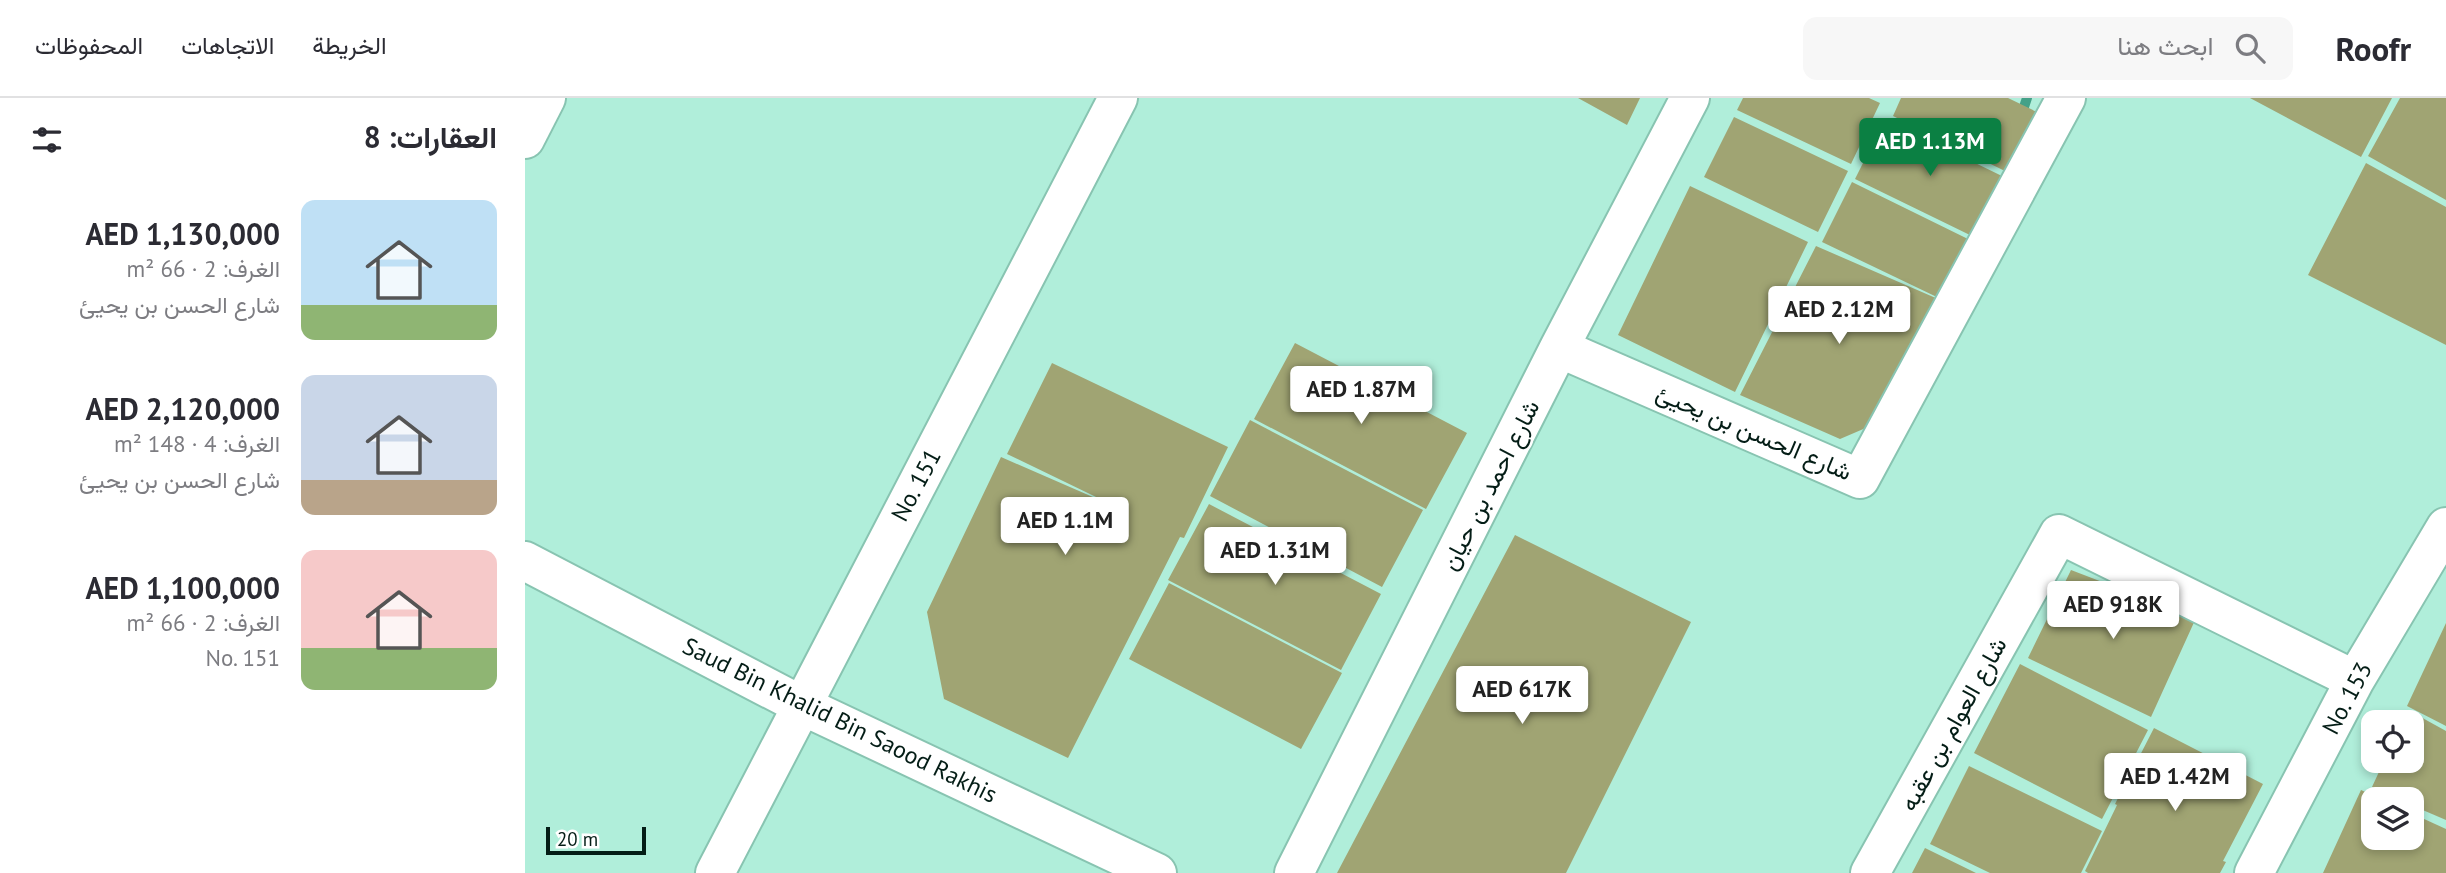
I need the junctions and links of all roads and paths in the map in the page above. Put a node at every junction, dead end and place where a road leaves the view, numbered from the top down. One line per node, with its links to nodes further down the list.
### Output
1 (546, 98): 5 (street)
2 (1118, 98): 10 (street, No. 151)
3 (1690, 98): 6 (street, شارع احمد بن حيان)
4 (2066, 98): 6 (street, شارع الحسن بن يحيئ)
5 (525, 139)
6 (1559, 348): 13 (street, شارع احمد بن حيان)
7 (2446, 527): 9 (street, No. 153)
8 (525, 561): 10 (street, Saud Bin Khalid Bin Saood Rakhis)
9 (2355, 680): 14 (street, شارع العوام بن عقبه); 15 (street, No. 153)
10 (801, 705): 11 (street, No. 151); 12 (street, Saud Bin Khalid Bin Saood Rakhis)
11 (715, 873)
12 (1157, 873)
13 (1294, 873)
14 (1870, 873)
15 (2255, 873)

